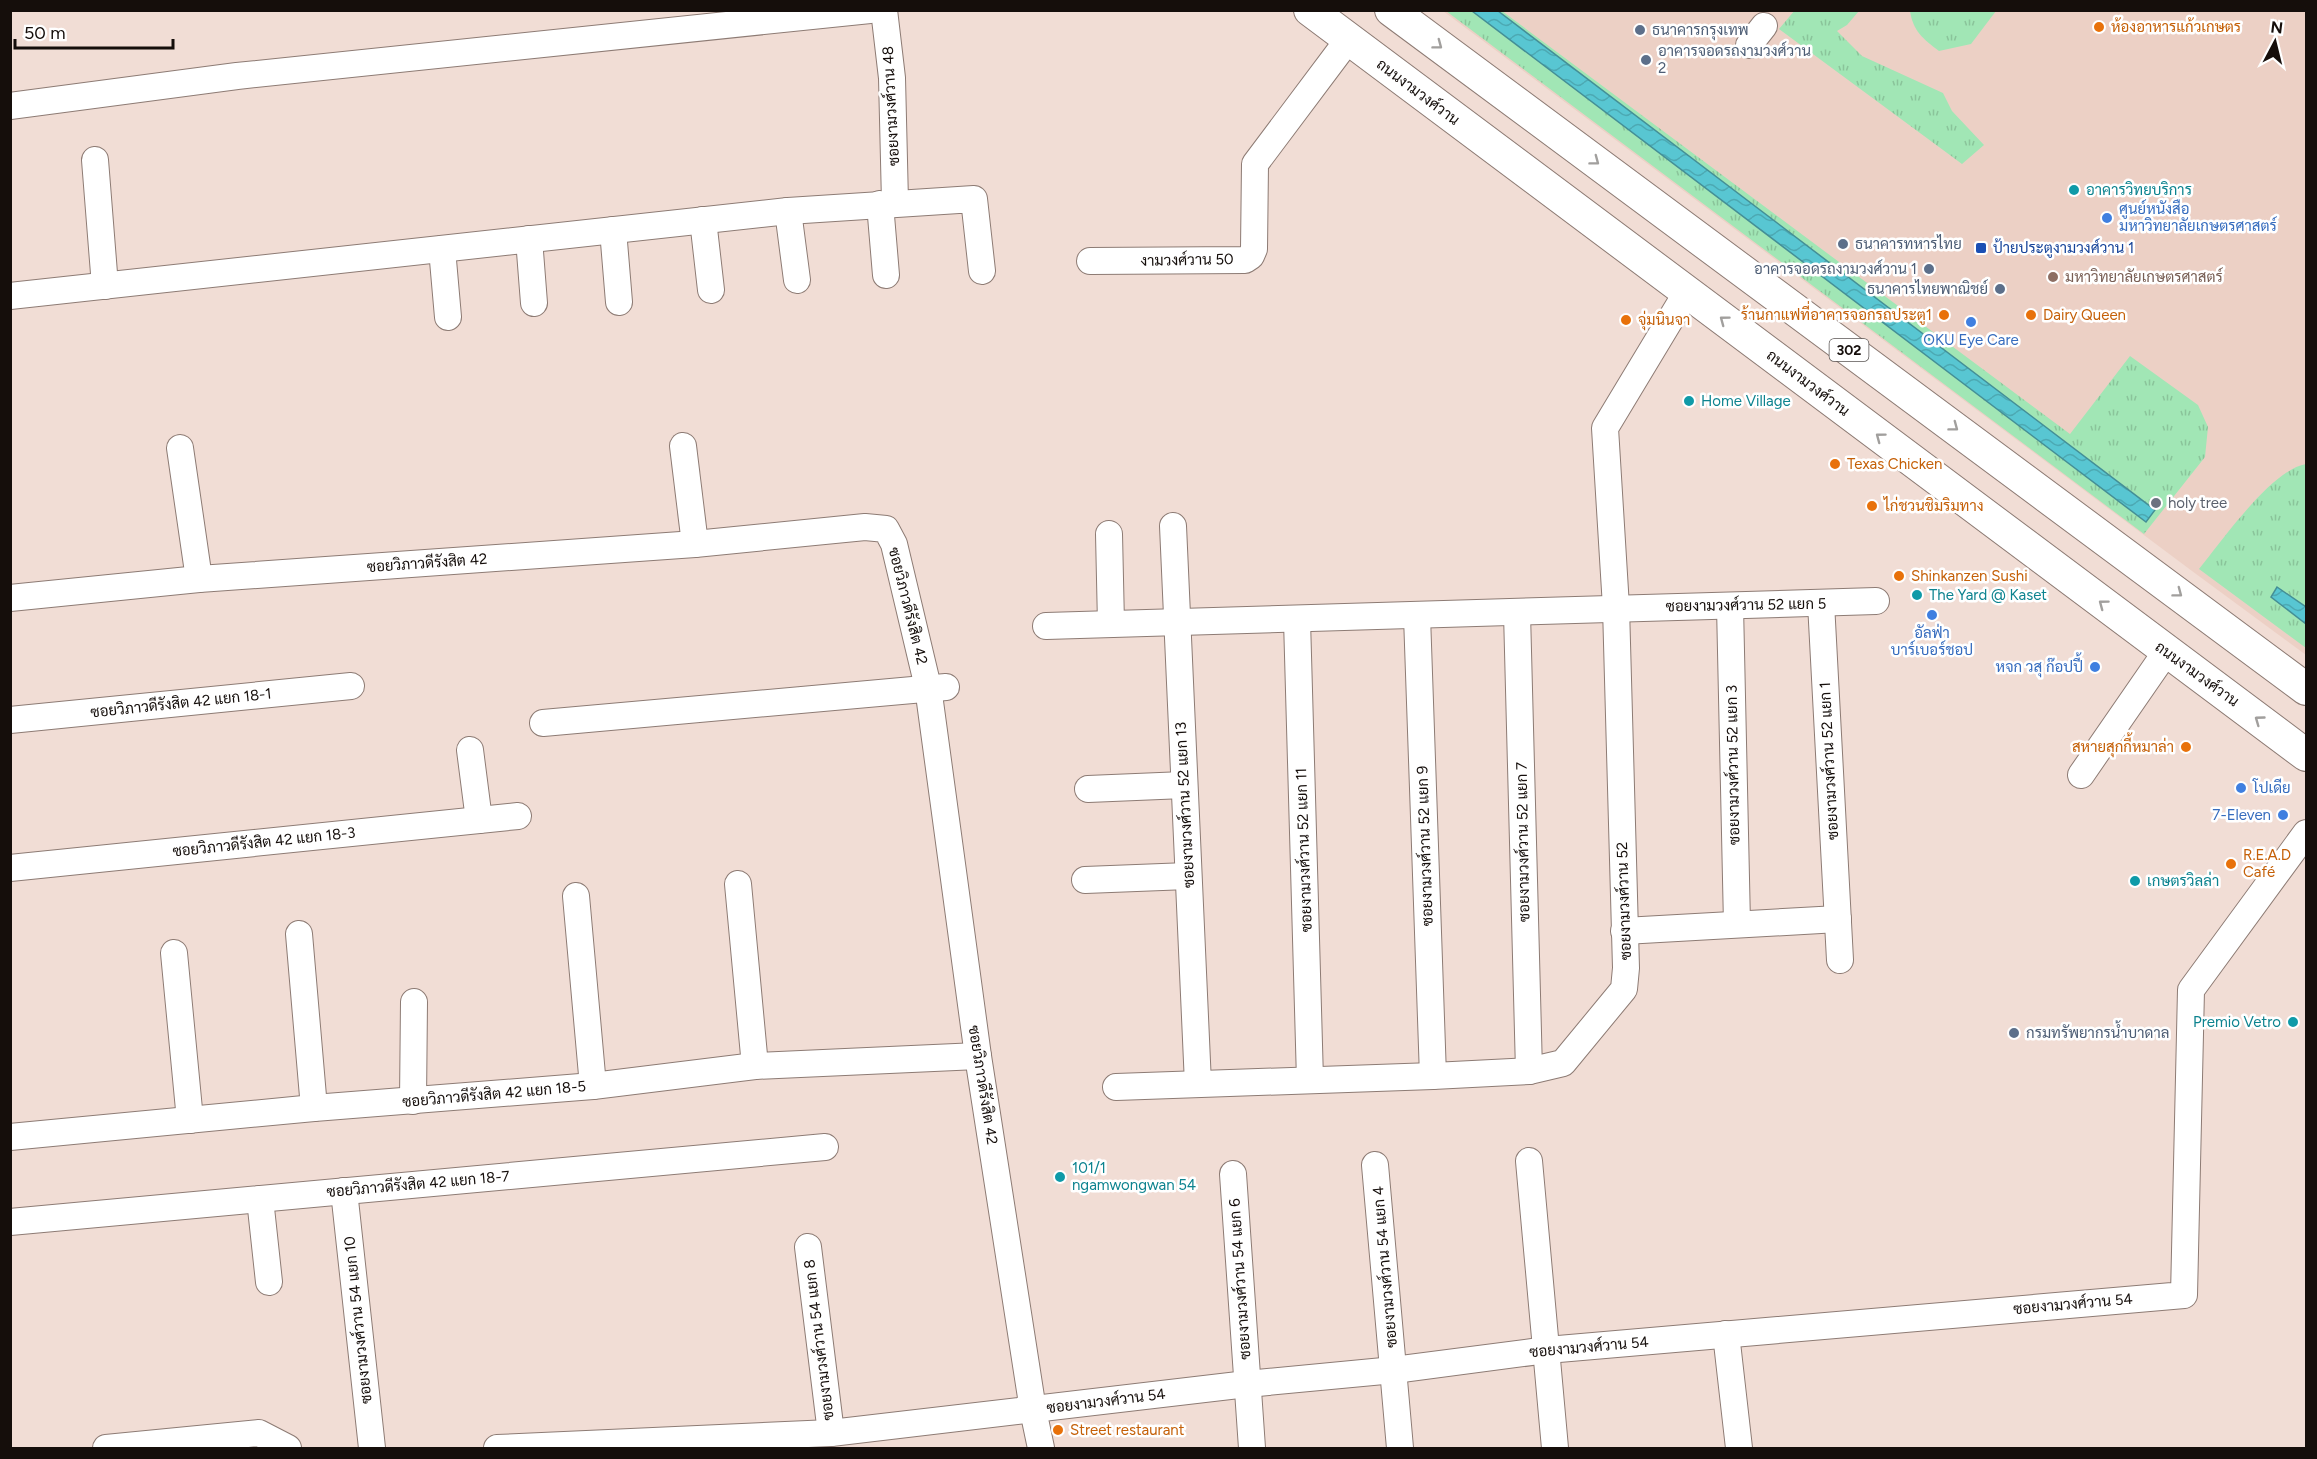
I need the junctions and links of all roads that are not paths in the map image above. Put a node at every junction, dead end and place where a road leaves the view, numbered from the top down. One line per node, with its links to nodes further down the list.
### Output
1 (870, 10): 6 (street)
2 (884, 10): 8 (street, ซอยงามวงศ์วาน 48)
3 (1310, 10): 5 (main road, ถนนงามวงศ์วาน)
4 (1391, 10): 45 (main road, 302, one-way to 45)
5 (1348, 40): 14 (street, งามวงศ์วาน 50); 20 (main road, ถนนงามวงศ์วาน)
6 (10, 106)
7 (95, 160): 18 (street)
8 (888, 203): 9 (street); 15 (street); 16 (street, ซอยงามวงศ์วาน 48)
9 (788, 211): 10 (street); 17 (street)
10 (703, 220): 11 (street); 19 (street)
11 (613, 230): 12 (street); 22 (street)
12 (529, 239): 13 (street); 23 (street)
13 (442, 249): 18 (street); 24 (street)
14 (1090, 261)
15 (982, 271)
16 (886, 275)
17 (797, 280)
18 (105, 286): 21 (street)
19 (711, 290)
20 (1687, 292): 35 (street, ซอยงามวงศ์วาน 52); 42 (main road, ถนนงามวงศ์วาน, one-way to 20)
21 (10, 296)
22 (619, 302)
23 (534, 303)
24 (448, 317)
25 (683, 446): 29 (street)
26 (180, 448): 30 (street)
27 (1173, 526): 39 (street, ซอยงามวงศ์วาน 52 แยก 13)
28 (1109, 534): 40 (street)
29 (695, 544): 30 (street, ซอยวิภาวดีรังสิต 42); 44 (street, ซอยวิภาวดีรังสิต 42)
30 (200, 579): 31 (street, ซอยวิภาวดีรังสิต 42)
31 (10, 598)
32 (1876, 601): 33 (street, ซอยงามวงศ์วาน 52 แยก 5)
33 (1821, 603): 34 (street, ซอยงามวงศ์วาน 52 แยก 5); 61 (street, ซอยงามวงศ์วาน 52 แยก 1)
34 (1730, 606): 35 (street, ซอยงามวงศ์วาน 52 แยก 5); 62 (street, ซอยงามวงศ์วาน 52 แยก 3)
35 (1616, 608): 36 (street, ซอยงามวงศ์วาน 52 แยก 5); 63 (street, ซอยงามวงศ์วาน 52)
36 (1517, 613): 37 (street, ซอยงามวงศ์วาน 52 แยก 5); 70 (street, ซอยงามวงศ์วาน 52 แยก 7)
37 (1417, 616): 38 (street, ซอยงามวงศ์วาน 52 แยก 5); 71 (street, ซอยงามวงศ์วาน 52 แยก 9)
38 (1297, 620): 39 (street, ซอยงามวงศ์วาน 52 แยก 5); 72 (street, ซอยงามวงศ์วาน 52 แยก 11)
39 (1176, 623): 40 (street, ซอยงามวงศ์วาน 52 แยก 5); 51 (street, ซอยงามวงศ์วาน 52 แยก 13)
40 (1111, 624): 41 (street, ซอยงามวงศ์วาน 52 แยก 5)
41 (1046, 626)
42 (2166, 652): 49 (main road, ถนนงามวงศ์วาน, one-way to 42); 50 (street)
43 (351, 686): 46 (street, ซอยวิภาวดีรังสิต 42 แยก 18-1)
44 (937, 687): 47 (street); 68 (street, ซอยวิภาวดีรังสิต 42)
45 (2307, 688)
46 (10, 720)
47 (543, 723)
48 (470, 750): 54 (street)
49 (2307, 755)
50 (2081, 775)
51 (1184, 785): 52 (street); 57 (street, ซอยงามวงศ์วาน 52 แยก 13)
52 (1088, 789)
53 (518, 816): 54 (street, ซอยวิภาวดีรังสิต 42 แยก 18-3)
54 (479, 820): 56 (street, ซอยวิภาวดีรังสิต 42 แยก 18-3)
55 (2307, 833): 89 (street, ซอยงามวงศ์วาน 54)
56 (10, 868)
57 (1188, 876): 58 (street); 73 (street, ซอยงามวงศ์วาน 52 แยก 13)
58 (1085, 880)
59 (738, 884): 69 (street)
60 (576, 897): 74 (street)
61 (1838, 919): 62 (street); 66 (street, ซอยงามวงศ์วาน 52 แยก 1)
62 (1737, 924): 63 (street)
63 (1624, 931): 70 (street, ซอยงามวงศ์วาน 52)
64 (299, 934): 77 (street)
65 (174, 953): 78 (street)
66 (1840, 960)
67 (414, 1002): 76 (street)
68 (978, 1056): 69 (street, ซอยวิภาวดีรังสิต 42 แยก 18-5); 93 (street, ซอยวิภาวดีรังสิต 42)
69 (755, 1066): 74 (street, ซอยวิภาวดีรังสิต 42 แยก 18-5)
70 (1529, 1071): 71 (street, ซอยงามวงศ์วาน 52)
71 (1433, 1077): 72 (street, ซอยงามวงศ์วาน 52)
72 (1310, 1080): 73 (street, ซอยงามวงศ์วาน 52)
73 (1198, 1084): 75 (street, ซอยงามวงศ์วาน 52)
74 (592, 1086): 76 (street, ซอยวิภาวดีรังสิต 42 แยก 18-5)
75 (1116, 1087)
76 (413, 1101): 77 (street, ซอยวิภาวดีรังสิต 42 แยก 18-5)
77 (314, 1108): 78 (street, ซอยวิภาวดีรังสิต 42 แยก 18-5)
78 (190, 1120): 79 (street, ซอยวิภาวดีรังสิต 42 แยก 18-5)
79 (10, 1137)
80 (825, 1147): 84 (street, ซอยวิภาวดีรังสิต 42 แยก 18-7)
81 (1529, 1161): 90 (street)
82 (1375, 1165): 91 (street, ซอยงามวงศ์วาน 54 แยก 4)
83 (1233, 1174): 92 (street, ซอยงามวงศ์วาน 54 แยก 6)
84 (344, 1191): 85 (street, ซอยวิภาวดีรังสิต 42 แยก 18-7); 100 (street, ซอยงามวงศ์วาน 54 แยก 10)
85 (260, 1199): 86 (street, ซอยวิภาวดีรังสิต 42 แยก 18-7); 88 (street)
86 (10, 1222)
87 (808, 1247): 94 (street, ซอยงามวงศ์วาน 54 แยก 8)
88 (269, 1282)
89 (1726, 1334): 90 (street, ซอยงามวงศ์วาน 54); 106 (street)
90 (1547, 1350): 91 (street, ซอยงามวงศ์วาน 54); 105 (street)
91 (1394, 1370): 92 (street, ซอยงามวงศ์วาน 54); 104 (street, ซอยงามวงศ์วาน 54 แยก 4)
92 (1247, 1384): 93 (street, ซอยงามวงศ์วาน 54); 103 (street, ซอยงามวงศ์วาน 54 แยก 6)
93 (1033, 1410): 94 (street, ซอยงามวงศ์วาน 54); 102 (street, ซอยวิภาวดีรังสิต 42)
94 (831, 1433): 95 (street, ซอยงามวงศ์วาน 54)
95 (746, 1443): 96 (street, ซอยงามวงศ์วาน 54)
96 (612, 1446): 97 (street, ซอยงามวงศ์วาน 54)
97 (531, 1447): 101 (street, ซอยงามวงศ์วาน 54)
98 (106, 1449): 99 (street)
99 (288, 1449)
100 (372, 1449)
101 (496, 1449)
102 (1041, 1449)
103 (1252, 1449)
104 (1400, 1449)
105 (1555, 1449)
106 (1739, 1449)

